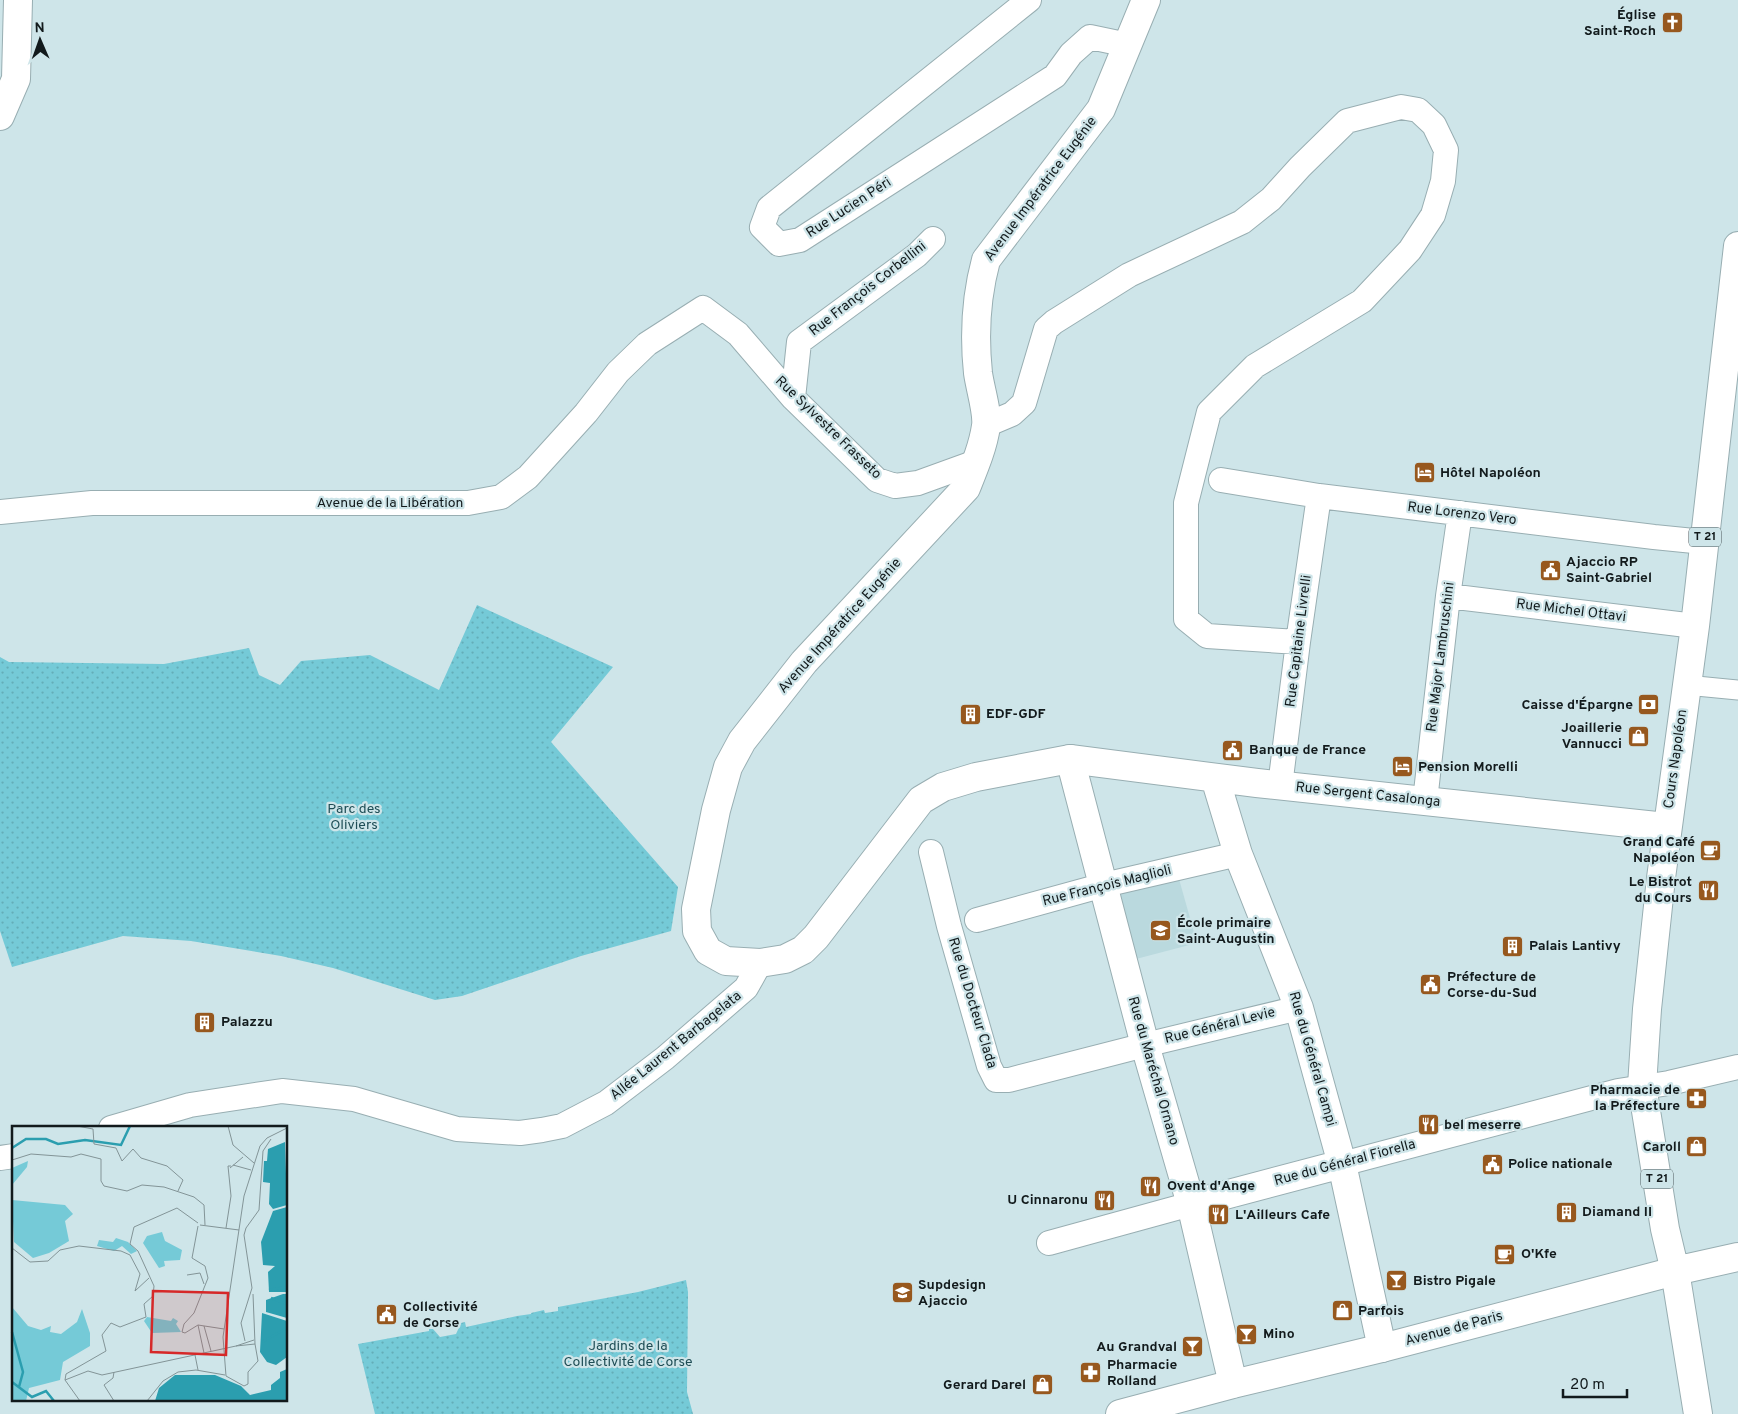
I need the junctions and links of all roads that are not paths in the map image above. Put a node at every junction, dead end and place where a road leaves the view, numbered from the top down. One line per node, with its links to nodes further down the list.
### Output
1 (18, 0): 5 (main road)
2 (1029, 0): 4 (street, Rue Lucien Péri)
3 (1146, 0): 4 (main road, Avenue Impératrice Eugénie)
4 (1128, 45): 11 (main road, Avenue Impératrice Eugénie)
5 (0, 116)
6 (933, 239): 10 (street, Rue François Corbellini)
7 (1738, 246): 9 (main road, Cours Napoléon / T 21)
8 (703, 308): 10 (street, Rue Sylvestre Frasseto); 15 (street, Avenue de la Libération)
9 (1730, 393): 17 (main road, Cours Napoléon / T 21)
10 (793, 398): 12 (street, Rue Sylvestre Frasseto)
11 (986, 425): 12 (main road, Avenue Impératrice Eugénie); 20 (street)
12 (976, 462): 32 (main road, Avenue Impératrice Eugénie)
13 (1221, 480): 14 (street, Rue Lorenzo Vero)
14 (1318, 496): 16 (street, Rue Lorenzo Vero); 20 (street, Rue Capitaine Livrelli)
15 (0, 512)
16 (1460, 513): 17 (street, Rue Lorenzo Vero); 18 (street, Rue Major Lambruschini)
17 (1704, 542): 19 (main road, Cours Napoléon / T 21)
18 (1448, 596): 19 (street, Rue Michel Ottavi); 26 (street, Rue Major Lambruschini)
19 (1695, 626): 21 (main road, Cours Napoléon / T 21)
20 (1298, 642): 25 (street, Rue Capitaine Livrelli)
21 (1686, 684): 22 (street); 27 (main road, Cours Napoléon / T 21)
22 (1738, 690)
23 (1070, 759): 24 (main road, Rue Sergent Casalonga); 30 (main road, Rue du Maréchal Ornano); 32 (main road, Avenue Impératrice Eugénie)
24 (1215, 778): 25 (main road, Rue Sergent Casalonga); 29 (main road, Rue du Général Campi)
25 (1280, 786): 26 (main road, Rue Sergent Casalonga)
26 (1425, 801): 27 (main road, Rue Sergent Casalonga)
27 (1666, 827): 37 (main road, Cours Napoléon / T 21)
28 (932, 852): 36 (street, Rue du Docteur Clada)
29 (1238, 854): 30 (street, Rue François Maglioli); 33 (main road, Rue du Général Campi)
30 (1104, 886): 31 (street, Rue François Maglioli); 34 (main road, Rue du Maréchal Ornano)
31 (977, 920)
32 (760, 963): 38 (street, Allée Laurent Barbagelata)
33 (1299, 1008): 34 (street, Rue Général Levie); 39 (main road, Rue du Général Campi)
34 (1145, 1045): 36 (street, Rue Général Levie); 40 (main road, Rue du Maréchal Ornano)
35 (1738, 1067): 37 (street, Rue du Général Fiorella)
36 (996, 1080)
37 (1642, 1086): 39 (street, Rue du Général Fiorella); 43 (main road, Cours Napoléon / T 21)
38 (118, 1126)
39 (1342, 1164): 40 (main road, Rue du Général Fiorella); 44 (main road, Rue du Général Campi)
40 (1191, 1204): 41 (street, Rue du Général Fiorella); 45 (main road, Rue du Maréchal Ornano)
41 (1049, 1243)
42 (1738, 1257): 43 (main road, Avenue de Paris)
43 (1675, 1271): 44 (main road, Avenue de Paris); 46 (main road, Cours Napoléon)
44 (1382, 1348): 45 (main road, Avenue de Paris)
45 (1233, 1384): 47 (main road, Avenue de Paris)
46 (1703, 1412)
47 (1120, 1414)

